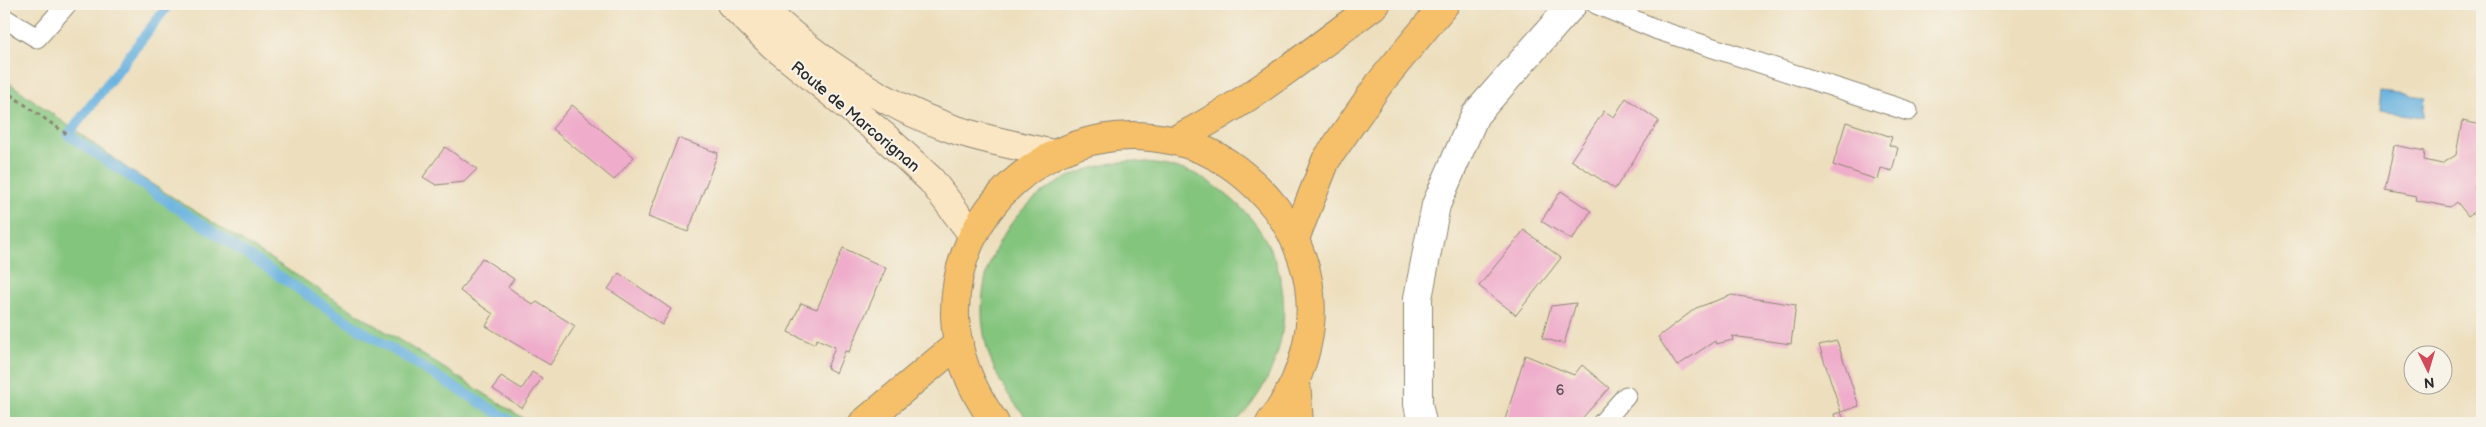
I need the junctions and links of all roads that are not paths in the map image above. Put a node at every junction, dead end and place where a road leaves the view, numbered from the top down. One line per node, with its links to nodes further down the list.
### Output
1 (67, 4): 8 (lane)
2 (732, 4): 12 (main road, Route de Marcorignan)
3 (758, 4): 11 (main road, Route de Marcorignan)
4 (1376, 4): 10 (main road)
5 (1445, 4): 13 (main road)
6 (1573, 4): 21 (street)
7 (1596, 4): 9 (lane)
8 (4, 18)
9 (1908, 111)
10 (1175, 140): 11 (main road); 13 (main road)
11 (1053, 154): 12 (main road)
12 (973, 235): 14 (main road)
13 (1295, 239): 15 (main road)
14 (959, 343): 17 (main road); 18 (main road)
15 (1296, 382): 19 (main road); 20 (main road)
16 (1626, 396): 22 (lane)
17 (863, 423)
18 (995, 423)
19 (1270, 423)
20 (1299, 423)
21 (1422, 423)
22 (1602, 423)

